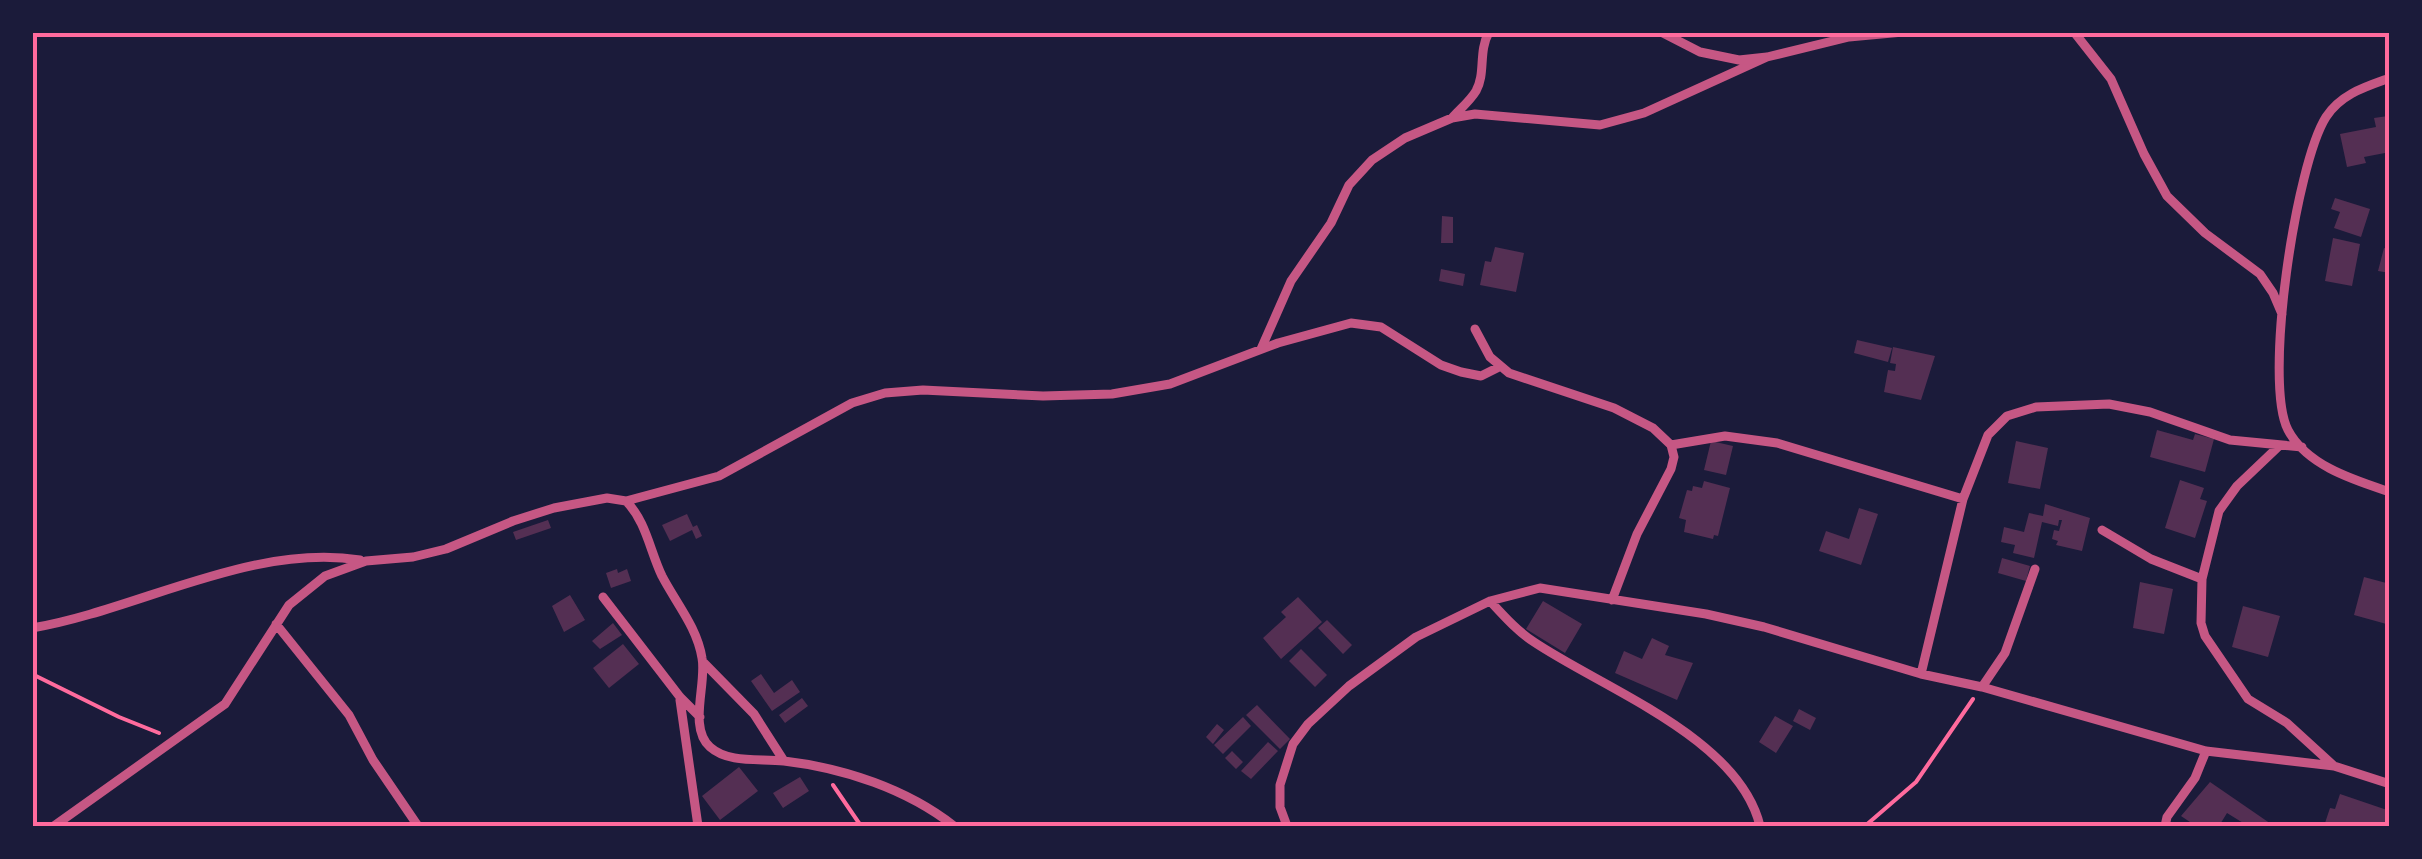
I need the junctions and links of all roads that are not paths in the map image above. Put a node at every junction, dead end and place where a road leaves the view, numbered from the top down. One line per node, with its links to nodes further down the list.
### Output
1 (1489, 32): 7 (street)
2 (1660, 32): 5 (street)
3 (1903, 32): 5 (street)
4 (2074, 32): 8 (street)
5 (1767, 57): 7 (street)
6 (2390, 78): 8 (street)
7 (1452, 118): 10 (street)
8 (2283, 316): 14 (street)
9 (1475, 329): 11 (street)
10 (1261, 349): 11 (street); 17 (street)
11 (1498, 367): 12 (street)
12 (1672, 446): 16 (street); 23 (street)
13 (2279, 446): 14 (street); 16 (street); 21 (street)
14 (2302, 447): 15 (street)
15 (2390, 492)
16 (1962, 498): 28 (street)
17 (626, 501): 19 (street); 27 (street)
18 (2102, 530): 21 (street)
19 (366, 561): 25 (street); 26 (street)
20 (2035, 569): 29 (street)
21 (2202, 579): 34 (street)
22 (604, 597): 30 (street)
23 (1612, 600): 24 (street); 28 (street)
24 (1490, 601): 40 (street); 41 (street)
25 (276, 624): 36 (street); 37 (street)
26 (32, 628)
27 (704, 663): 31 (street); 33 (street)
28 (1921, 674): 29 (street)
29 (1982, 688): 32 (street)
30 (680, 697): 31 (street); 38 (street)
31 (700, 718): 33 (street)
32 (2206, 752): 34 (street); 42 (street)
33 (784, 761): 39 (street)
34 (2334, 766): 35 (street)
35 (2390, 784)
36 (54, 826)
37 (418, 826)
38 (698, 826)
39 (954, 826)
40 (1287, 826)
41 (1760, 826)
42 (2164, 826)

